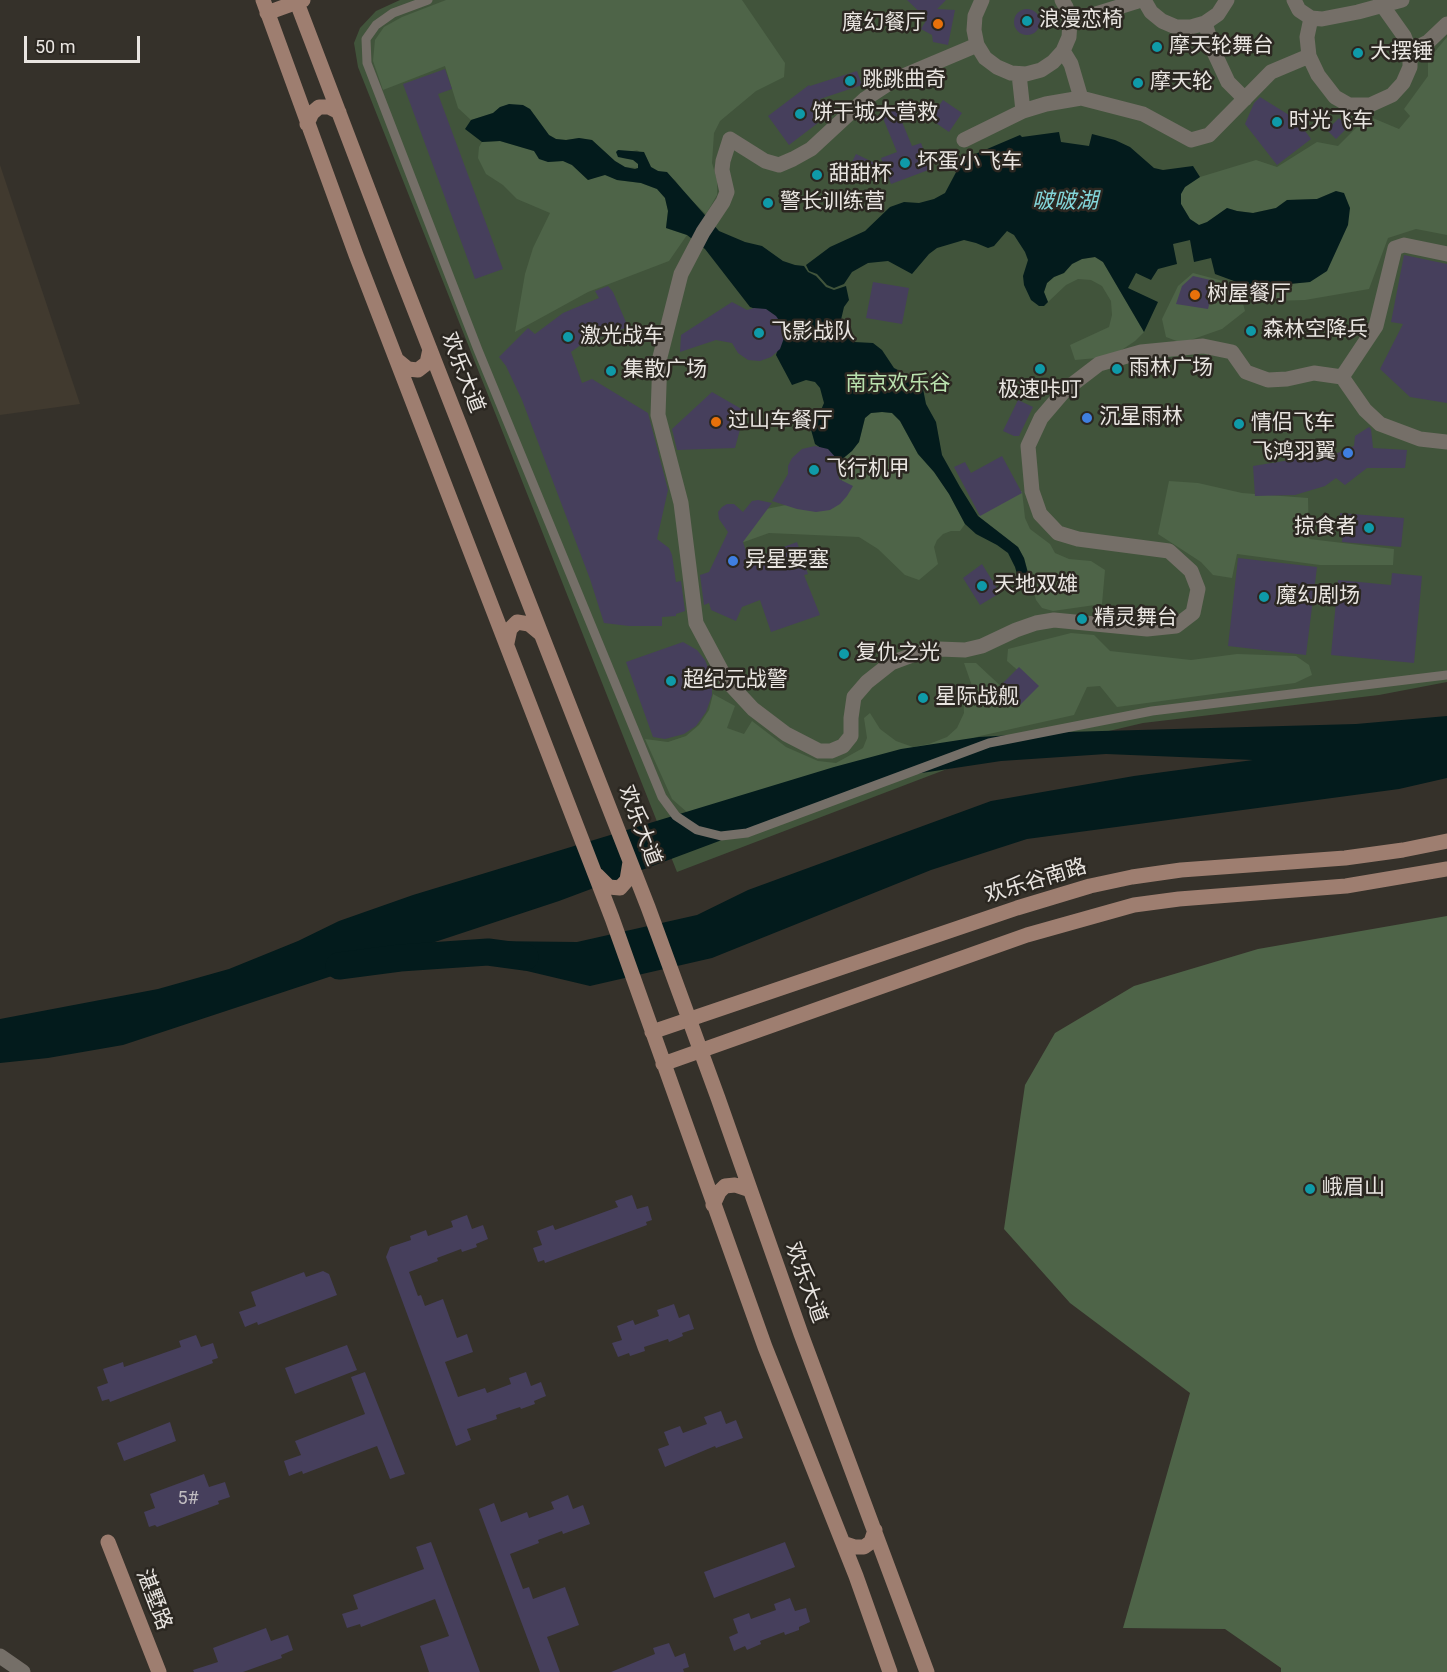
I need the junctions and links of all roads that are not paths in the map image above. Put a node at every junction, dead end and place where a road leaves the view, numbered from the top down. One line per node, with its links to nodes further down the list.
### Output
1 (428, 0): 33 (lane)
2 (981, 0): 15 (street)
3 (1062, 0): 12 (street)
4 (1142, 0): 12 (street); 13 (street)
5 (1227, 0): 13 (street)
6 (1294, 0): 11 (street)
7 (1402, 0): 9 (street)
8 (299, 1): 10 (main road); 23 (main road, 欢乐大道)
9 (1382, 5): 11 (street); 17 (street)
10 (265, 7): 24 (main road)
11 (1311, 18): 18 (street)
12 (1070, 22): 16 (street)
13 (1205, 23): 21 (street)
14 (1447, 24): 17 (street)
15 (977, 45): 19 (street); 29 (street)
16 (1063, 51): 19 (street); 20 (street)
17 (1410, 51): 18 (street)
18 (1309, 56): 21 (street)
19 (1019, 74): 22 (street)
20 (1081, 98): 21 (street); 22 (street)
21 (1245, 99)
22 (1023, 111): 25 (street)
23 (339, 112): 24 (main road); 27 (main road, 欢乐大道)
24 (307, 124): 28 (main road)
25 (964, 140)
26 (1447, 254): 29 (street)
27 (430, 349): 28 (main road); 31 (main road, 欢乐大道)
28 (397, 360): 32 (main road)
29 (1342, 377): 30 (street)
30 (1447, 442)
31 (541, 634): 32 (main road); 36 (main road, 欢乐大道)
32 (507, 643): 38 (main road)
33 (1447, 675)
34 (1447, 841): 35 (main road, 欢乐谷南路)
35 (1403, 850): 39 (main road); 40 (main road, 欢乐谷南路)
36 (630, 861): 38 (main road); 40 (main road, 欢乐大道)
37 (1447, 869): 39 (main road)
38 (595, 872): 41 (main road)
39 (1405, 877): 42 (main road)
40 (690, 1018): 41 (main road, 欢乐谷南路); 42 (main road, 欢乐大道)
41 (652, 1032): 43 (main road)
42 (701, 1051): 43 (main road); 44 (main road, 欢乐大道)
43 (663, 1064): 45 (main road)
44 (750, 1190): 45 (main road); 46 (main road, 欢乐大道)
45 (713, 1205): 48 (main road)
46 (875, 1530): 48 (main road); 53 (main road, 欢乐大道)
47 (108, 1542): 51 (main road, 湛墅路)
48 (843, 1543): 52 (main road)
49 (0, 1656): 50 (street)
50 (23, 1672)
51 (159, 1672)
52 (890, 1672)
53 (927, 1672)

